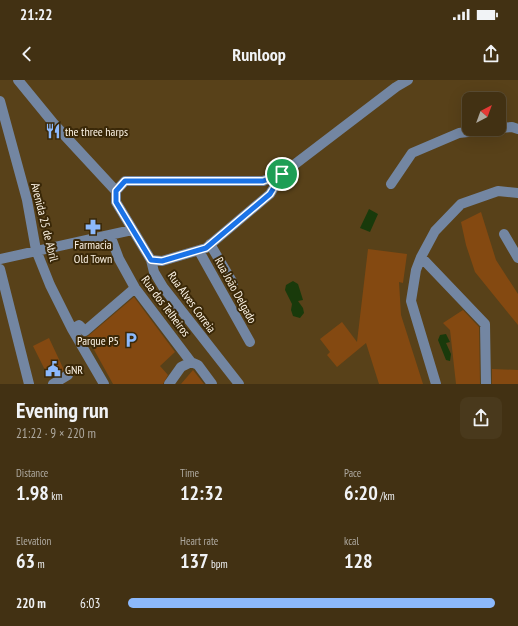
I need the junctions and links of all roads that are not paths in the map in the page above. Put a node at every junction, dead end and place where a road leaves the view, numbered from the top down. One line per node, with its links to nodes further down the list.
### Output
1 (18, 80): 11 (street, Rua Alves Correia)
2 (408, 80): 7 (street)
3 (0, 101): 17 (street, Avenida 25 de Abril)
4 (506, 127): 5 (street)
5 (518, 129)
6 (462, 134): 9 (street)
7 (282, 174): 8 (street); 10 (street)
8 (263, 181): 10 (street); 11 (street)
9 (391, 184)
10 (273, 190): 16 (street)
11 (116, 191): 13 (street, Rua Alves Correia)
12 (518, 193): 19 (street)
13 (132, 230): 15 (street); 22 (street, Rua Alves Correia)
14 (504, 234): 20 (street)
15 (110, 235): 17 (street); 25 (street, Rua dos Telheiros)
16 (210, 244): 18 (street); 24 (street)
17 (36, 250): 21 (street); 26 (street, Avenida 25 de Abril)
18 (199, 251): 22 (street); 27 (street, Rua João Delgado)
19 (421, 256): 36 (street); 37 (street)
20 (518, 258)
21 (0, 259)
22 (151, 260): 35 (street, Rua Alves Correia)
23 (0, 269): 30 (street)
24 (233, 283)
25 (135, 288): 26 (street); 28 (street, Rua dos Telheiros)
26 (72, 329): 32 (street, Avenida 25 de Abril)
27 (250, 342)
28 (191, 362): 33 (street); 34 (street, Rua dos Telheiros)
29 (68, 375): 31 (street)
30 (29, 384)
31 (53, 384)
32 (104, 384)
33 (169, 384)
34 (212, 384)
35 (238, 384)
36 (436, 384)
37 (486, 384)

